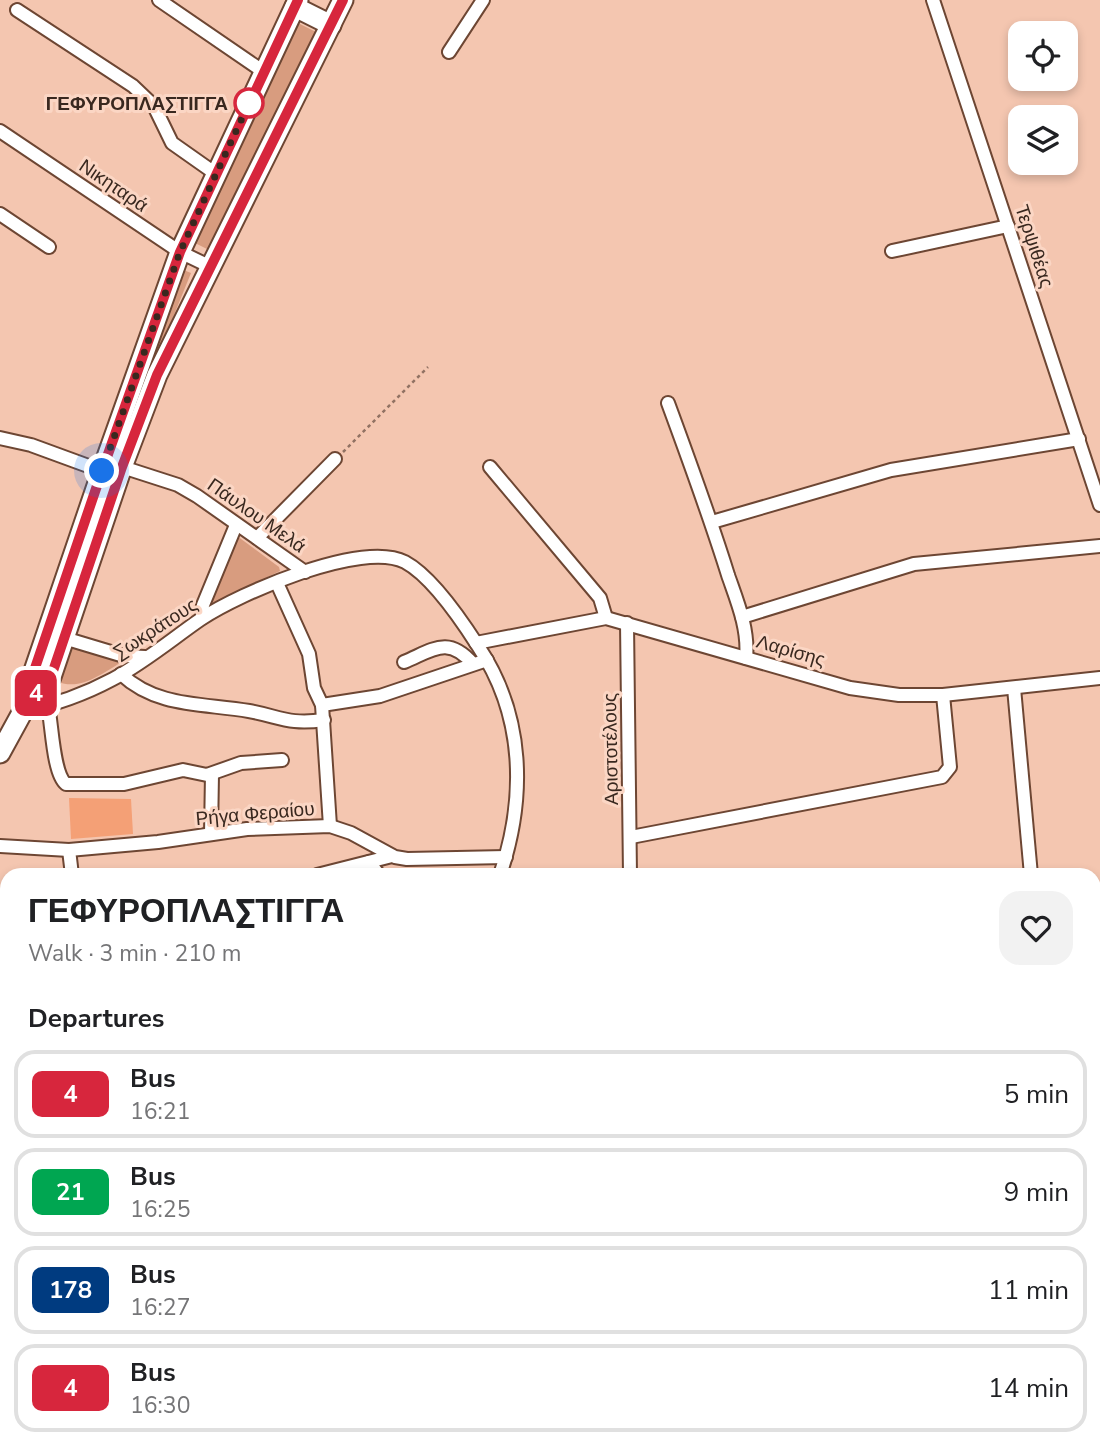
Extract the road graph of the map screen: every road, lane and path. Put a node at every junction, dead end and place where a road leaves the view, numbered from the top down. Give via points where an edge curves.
1 (159, 0) edge
2 (343, 0) edge
3 (483, 0) edge
4 (933, 0) edge
5 (297, 4) edge
6 (17, 10) dead end
7 (331, 25) junction
8 (449, 52) dead end
9 (264, 72) junction
10 (0, 131) edge
11 (216, 174) junction
12 (0, 214) edge
13 (1008, 226) junction
14 (49, 247) dead end
15 (892, 251) dead end
16 (180, 252) junction
17 (209, 266) junction
18 (428, 367) dead end
19 (668, 403) dead end
20 (0, 438) edge
21 (1079, 439) junction
22 (335, 459) joint
23 (109, 466) junction
24 (490, 467) dead end
25 (1100, 505) edge
26 (712, 522) junction
27 (236, 525) junction
28 (257, 538) junction
29 (1100, 546) edge
30 (305, 572) junction
31 (277, 583) junction
32 (742, 617) junction
33 (202, 618) junction
34 (606, 618) junction
35 (627, 623) junction
36 (64, 638) junction
37 (476, 643) junction
38 (148, 657) junction
39 (746, 658) junction
40 (487, 660) junction
41 (404, 662) dead end
42 (473, 664) junction
43 (121, 674) junction
44 (1100, 678) edge
45 (1014, 688) junction
46 (943, 695) junction
47 (322, 705) junction
48 (34, 706) junction
49 (324, 720) junction
50 (0, 753) edge
51 (282, 760) dead end
52 (212, 774) junction
53 (330, 826) junction
54 (211, 834) junction
55 (631, 837) junction
56 (0, 846) edge
57 (69, 850) junction
58 (392, 856) junction
59 (506, 857) junction
60 (369, 862) junction
61 (71, 868) edge
62 (345, 868) edge
63 (374, 868) edge
64 (502, 868) edge
65 (630, 868) edge
66 (1030, 868) edge

1 - 9 street
2 - 7 street
3 - 8 street
4 - 13 street, Τερψιθέας
5 - 7 street
5 - 9 street
6 - 11 street via 133,86 154,106 172,143
7 - 17 street
9 - 11 street
10 - 16 street, Νικηταρά
11 - 16 street
12 - 14 street
13 - 15 street
13 - 21 street, Τερψιθέας
16 - 17 street, Νικηταρά
16 - 23 street
17 - 23 street
18 - 22 path
19 - 26 street
20 - 23 street, Πάυλου Μελά
21 - 25 street, Τερψιθέας
21 - 26 street via 891,470
22 - 28 street
23 - 27 street, Πάυλου Μελά via 178,485
23 - 36 street
23 - 48 street via 33,674
24 - 34 street via 600,598
26 - 32 street
27 - 28 street, Πάυλου Μελά
27 - 33 street via 203,605
28 - 30 street, Πάυλου Μελά
29 - 32 street via 914,564
30 - 31 street, Σωκράτους
30 - 37 street, Πάυλου Μελά via 374,555 405,562 442,597
31 - 33 street, Σωκράτους
31 - 47 street via 309,654 314,688
32 - 39 street
33 - 38 street, Σωκράτους
34 - 35 street, Λαρίσης
34 - 37 street, Λαρίσης
35 - 39 street, Λαρίσης
35 - 55 street, Αριστοτέλους
36 - 38 street via 124,656
36 - 48 street via 51,677
37 - 40 street, Πάυλου Μελά
38 - 43 street, Σωκράτους
39 - 46 street, Λαρίσης via 850,688
40 - 42 street
40 - 59 street, Πάυλου Μελά via 503,696 517,753 519,783
41 - 42 street via 446,646 457,649
42 - 47 street via 380,696
43 - 48 street, Σωκράτους
43 - 49 street via 147,693 170,701 250,711 285,722
44 - 45 street, Λαρίσης
45 - 46 street, Λαρίσης
45 - 66 street
46 - 55 street via 950,767 942,776
47 - 49 street
48 - 50 street
48 - 52 street via 66,784 124,784 183,770
49 - 53 street
51 - 52 street via 252,761
52 - 54 street
53 - 54 street, Ρήγα Φεραίου
53 - 58 street, Ρήγα Φεραίου
54 - 57 street, Ρήγα Φεραίου
55 - 65 street, Αριστοτέλους
56 - 57 street, Ρήγα Φεραίου
57 - 61 street
58 - 59 street, Ρήγα Φεραίου via 435,860
58 - 60 street
59 - 64 street, Πάυλου Μελά
60 - 62 street
60 - 63 street

